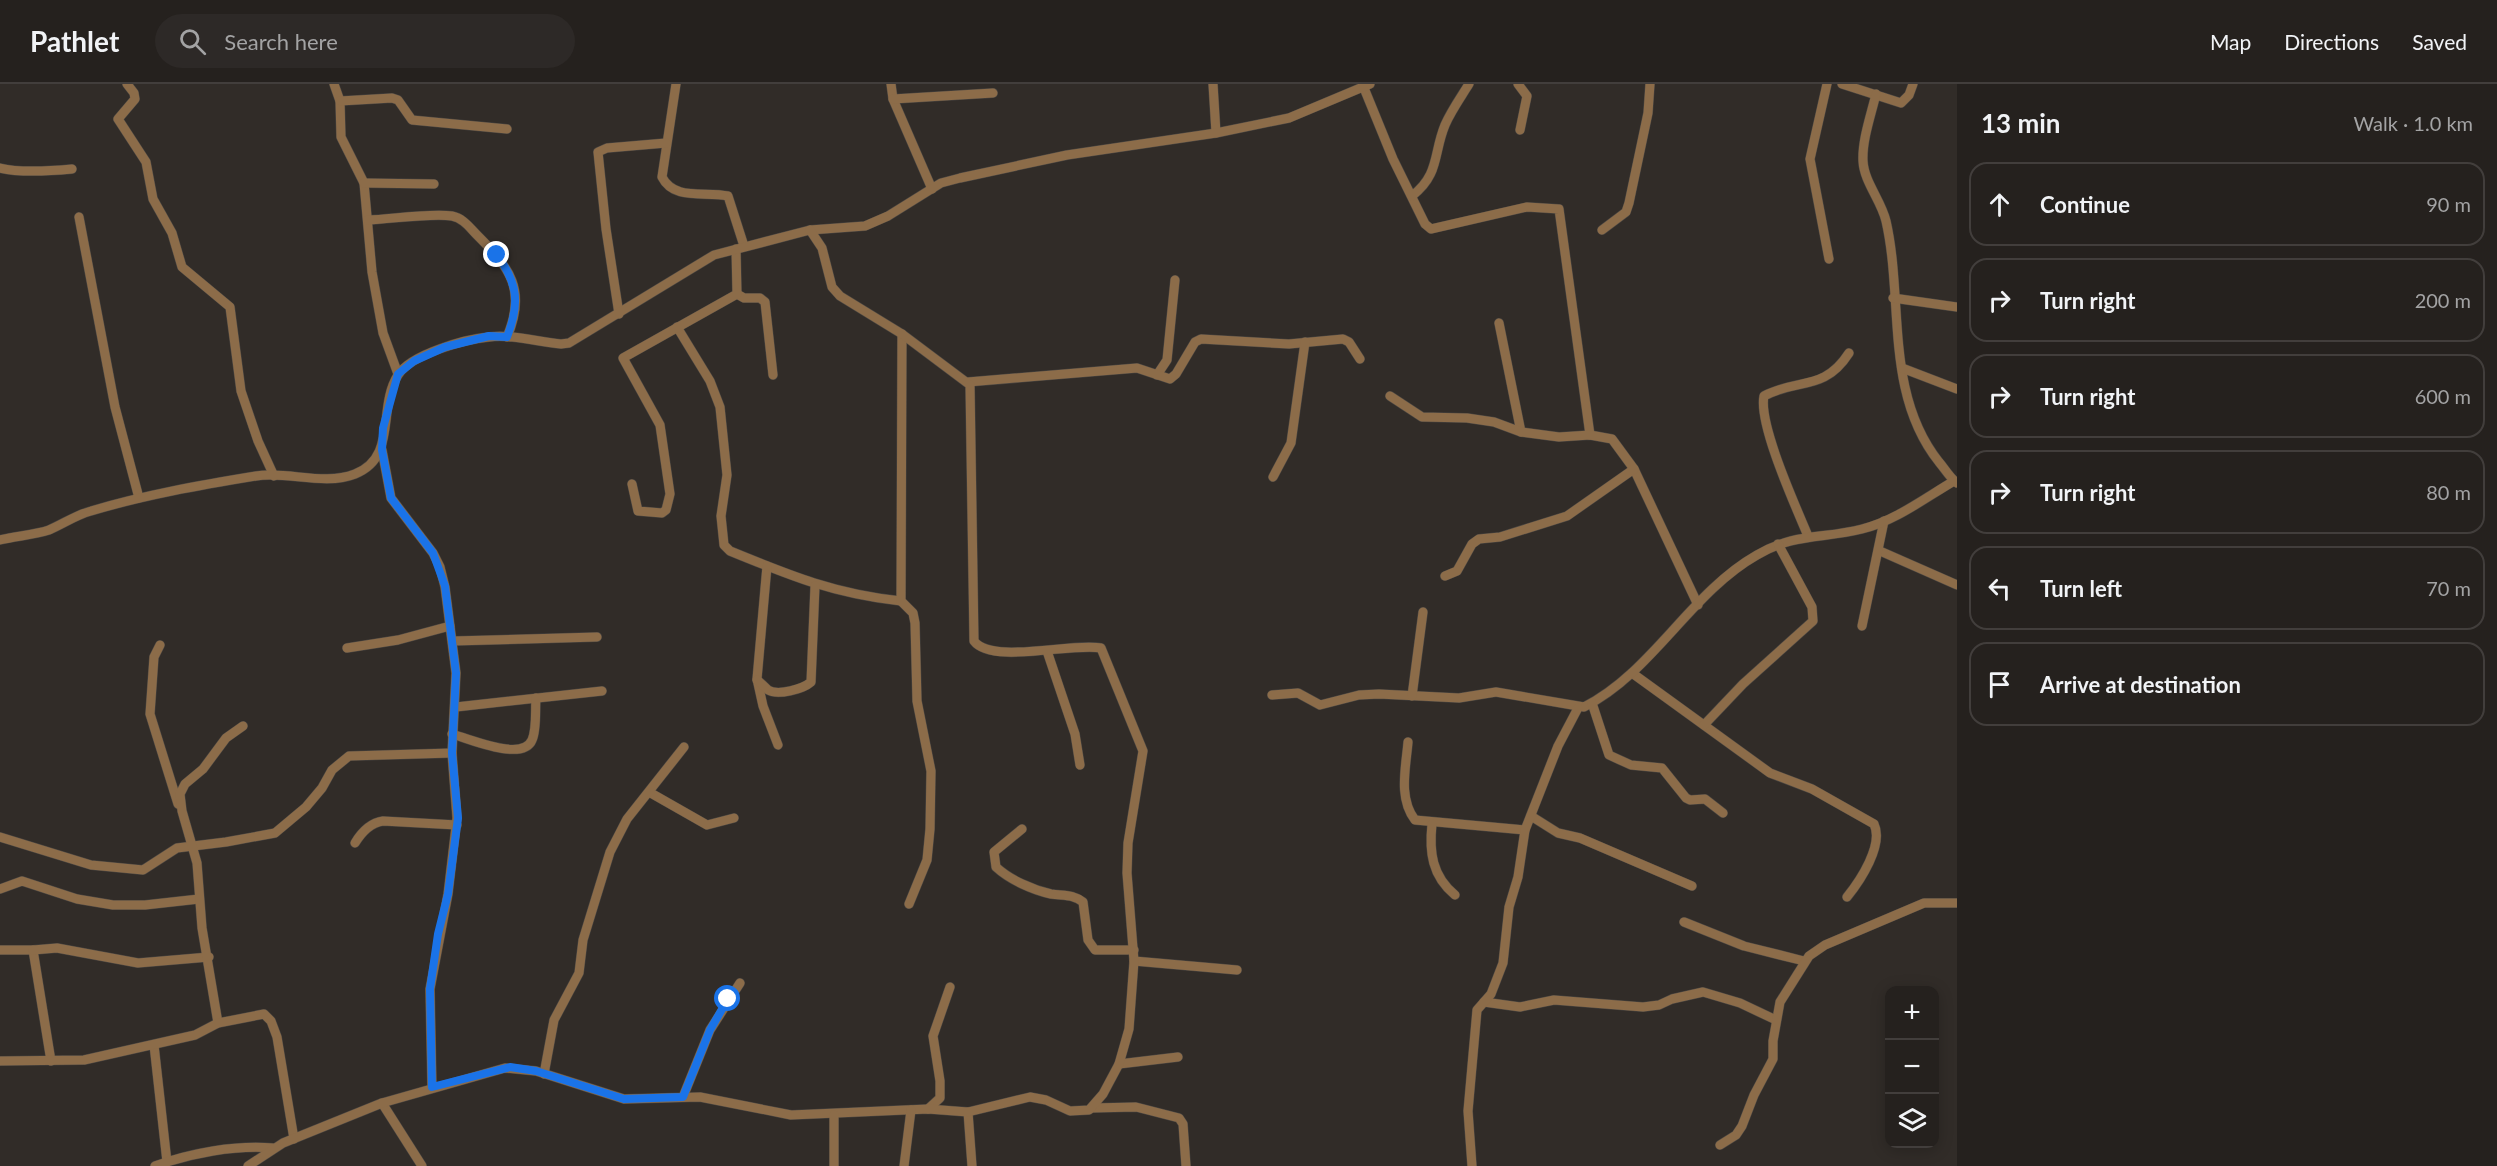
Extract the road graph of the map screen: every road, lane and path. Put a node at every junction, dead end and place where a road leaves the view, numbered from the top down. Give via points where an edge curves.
1 (126, 84) edge
2 (334, 84) edge
3 (676, 84) edge
4 (891, 84) edge
5 (1213, 84) edge
6 (1469, 84) edge
7 (1518, 84) edge
8 (1650, 84) edge
9 (1827, 84) edge
10 (1842, 84) edge
11 (1913, 84) edge
12 (1367, 86) edge
13 (993, 93) dead end
14 (1876, 94) junction
15 (893, 99) junction
16 (340, 101) junction
17 (507, 129) dead end
18 (1520, 130) dead end
19 (1215, 133) junction
20 (666, 143) junction
21 (0, 168) edge
22 (72, 169) dead end
23 (364, 183) junction
24 (434, 184) dead end
25 (932, 189) junction
26 (1412, 196) junction
27 (79, 217) dead end
28 (368, 220) junction
29 (810, 230) junction
30 (1602, 230) dead end
31 (740, 248) junction
32 (1829, 260) dead end
33 (1175, 280) dead end
34 (737, 294) junction
35 (1893, 298) junction
36 (1957, 307) edge
37 (620, 314) junction
38 (1499, 323) dead end
39 (677, 327) junction
40 (902, 334) junction
41 (507, 337) junction
42 (1305, 342) junction
43 (1849, 353) dead end
44 (1360, 359) dead end
45 (1902, 368) junction
46 (398, 374) junction
47 (773, 375) dead end
48 (1157, 375) junction
49 (968, 382) junction
50 (1957, 389) edge
51 (1390, 396) dead end
52 (1521, 432) junction
53 (1590, 435) junction
54 (382, 450) junction
55 (1634, 470) junction
56 (274, 477) junction
57 (1273, 477) dead end
58 (1956, 482) edge
59 (632, 484) dead end
60 (139, 498) junction
61 (1884, 521) junction
62 (1808, 536) junction
63 (0, 540) edge
64 (1778, 544) junction
65 (1880, 551) junction
66 (767, 566) junction
67 (1445, 576) dead end
68 (1957, 585) edge
69 (815, 586) junction
70 (901, 601) junction
71 (1698, 605) junction
72 (1423, 612) dead end
73 (450, 626) junction
74 (1862, 626) dead end
75 (597, 637) dead end
76 (453, 641) junction
77 (160, 645) dead end
78 (347, 648) dead end
79 (1047, 651) junction
80 (1632, 674) junction
81 (757, 679) junction
82 (602, 691) dead end
83 (1272, 695) dead end
84 (1412, 696) junction
85 (536, 698) junction
86 (1592, 703) junction
87 (456, 707) junction
88 (1578, 708) junction
89 (1704, 725) junction
90 (243, 726) dead end
91 (452, 734) junction
92 (1408, 742) dead end
93 (778, 745) dead end
94 (684, 747) dead end
95 (452, 753) junction
96 (1080, 765) dead end
97 (649, 792) junction
98 (182, 811) junction
99 (1723, 813) dead end
100 (1531, 816) junction
101 (734, 818) dead end
102 (1432, 824) junction
103 (457, 825) junction
104 (1022, 829) dead end
105 (1525, 830) junction
106 (0, 837) edge
107 (355, 843) dead end
108 (192, 844) junction
109 (1692, 886) dead end
110 (0, 889) edge
111 (1455, 895) dead end
112 (1847, 897) dead end
113 (199, 899) junction
114 (1957, 903) edge
115 (909, 904) dead end
116 (1684, 922) dead end
117 (0, 950) edge
118 (33, 950) junction
119 (1134, 950) junction
120 (209, 957) junction
121 (1804, 961) junction
122 (1134, 962) junction
123 (1237, 970) dead end
124 (740, 983) dead end
125 (950, 987) dead end
126 (1484, 1002) junction
127 (1776, 1020) junction
128 (218, 1023) junction
129 (154, 1045) junction
130 (1178, 1057) dead end
131 (0, 1060) edge
132 (51, 1061) junction
133 (1119, 1064) junction
134 (544, 1074) junction
135 (432, 1087) junction
136 (683, 1097) junction
137 (382, 1103) junction
138 (1092, 1108) junction
139 (928, 1109) junction
140 (911, 1110) junction
141 (968, 1112) junction
142 (834, 1115) junction
143 (294, 1138) junction
144 (1720, 1145) dead end
145 (273, 1148) junction
146 (167, 1162) junction
147 (155, 1166) edge
148 (248, 1166) edge
149 (422, 1166) edge
150 (834, 1166) edge
151 (904, 1166) edge
152 (972, 1166) edge
153 (1186, 1166) edge
154 (1472, 1166) edge

1 - 56 street via 135,99 118,118 146,162 153,199 172,233 182,267 230,307 241,390
2 - 16 street
3 - 20 street
4 - 15 street
5 - 19 street
6 - 26 street via 1445,125 1434,170
7 - 18 street via 1527,96
8 - 30 street via 1648,113 1629,203 1626,212
9 - 32 street via 1810,159
10 - 14 street
11 - 14 street via 1901,103
12 - 19 street via 1289,118
12 - 26 street
13 - 15 street
14 - 35 street via 1863,161 1865,175 1886,219
15 - 25 street
16 - 17 street via 392,98 398,100 412,120
16 - 23 street via 341,137
19 - 25 street via 1030,162 960,178
20 - 31 street via 662,177 666,186 684,194 728,196
20 - 37 street via 607,147 598,152
21 - 22 street via 17,173
23 - 24 street
23 - 28 street
25 - 29 street via 865,226
26 - 53 street via 1431,229 1527,207 1559,209
27 - 60 street via 115,407
28 - 41 street via 444,216 463,221 497,255 512,280 516,316
28 - 46 street via 383,333
29 - 31 street
29 - 40 street via 822,248 832,287 840,296
31 - 34 street
31 - 37 street via 714,255
33 - 48 street via 1167,360
34 - 39 street
34 - 47 street via 765,302
35 - 36 street
35 - 45 street
37 - 41 street via 569,343
38 - 52 street
39 - 59 street via 623,358 660,425 670,494 666,510 638,511
39 - 66 street via 710,381 720,407 727,475 722,539 730,551
40 - 49 street
40 - 70 street
41 - 46 street via 489,336 445,347 414,361
42 - 44 street via 1343,339
42 - 48 street via 1198,340 1173,377
42 - 57 street via 1291,442
43 - 62 street via 1830,375 1812,384 1767,394 1762,402 1779,468
45 - 50 street
45 - 58 street via 1913,417 1926,446
46 - 54 street via 383,428
48 - 49 street via 1125,368
49 - 79 street via 972,392 974,640 982,648
51 - 52 street via 1422,417 1494,422
52 - 53 street via 1559,437
53 - 55 street via 1612,439
54 - 56 street via 370,466 354,474 318,479
54 - 73 street via 391,498 440,567
55 - 67 street via 1567,516 1500,537 1479,539 1457,571
55 - 71 street
56 - 60 street via 259,476
58 - 61 street
60 - 63 street via 88,511 50,529
61 - 62 street via 1863,529
61 - 65 street
62 - 64 street
64 - 71 street via 1739,567
64 - 89 street via 1812,607 1813,621
65 - 68 street
65 - 74 street
66 - 69 street
66 - 81 street
69 - 70 street
69 - 81 street via 811,682 777,693
70 - 115 street via 913,613 915,623 917,702 931,771 927,860
71 - 80 street
72 - 84 street
73 - 76 street
73 - 78 street
75 - 76 street
76 - 87 street
77 - 98 street via 154,657 150,714
79 - 96 street via 1075,734
79 - 119 street via 1101,648 1143,751 1128,843
80 - 86 street
80 - 89 street
81 - 93 street
82 - 85 street
83 - 84 street via 1298,693 1320,705 1359,695
84 - 88 street via 1459,698 1496,692
85 - 87 street
85 - 91 street via 534,738 521,750 510,751
86 - 88 street
86 - 99 street via 1609,755 1631,765 1662,768 1686,798 1706,800
87 - 91 street
88 - 100 street via 1558,746
89 - 112 street via 1770,773 1812,789 1874,824 1876,839 1865,873
90 - 98 street via 226,738 203,769 185,784 180,794
91 - 95 street
92 - 102 street via 1406,803 1414,820
94 - 97 street
95 - 103 street
95 - 108 street via 349,756 332,770 306,807 275,833
97 - 101 street via 708,825
97 - 134 street via 627,819 610,852 582,946 579,973 554,1020
98 - 108 street
100 - 105 street
100 - 109 street via 1558,833 1580,838
102 - 105 street
102 - 111 street via 1431,846 1438,876
103 - 107 street via 383,820 360,834
103 - 135 street via 430,989
104 - 119 street via 994,852 996,867 1031,887 1083,902 1088,940 1095,950
105 - 126 street via 1509,907 1503,963 1497,983
106 - 108 street via 91,865 129,871 146,869 172,850
108 - 113 street
110 - 113 street via 22,881 77,899 113,905
113 - 120 street
114 - 121 street via 1927,902 1825,945
116 - 121 street via 1744,946
117 - 118 street
118 - 120 street via 57,948 138,963
118 - 132 street
119 - 122 street
120 - 128 street
121 - 127 street via 1785,991
122 - 123 street
122 - 133 street via 1129,1029
124 - 136 street via 710,1030
125 - 139 street via 933,1036 940,1098
126 - 127 street via 1520,1008 1554,1000 1643,1007 1703,992
126 - 154 street via 1474,1024 1468,1096
127 - 144 street via 1772,1062 1739,1132
128 - 129 street via 195,1035
128 - 143 street via 260,1013 271,1022 278,1037
129 - 132 street via 84,1060
129 - 146 street
130 - 133 street
131 - 132 street
133 - 138 street
134 - 135 street via 505,1068
134 - 136 street via 624,1099
135 - 137 street
136 - 142 street via 700,1097 775,1114
137 - 143 street
137 - 149 street
138 - 141 street via 1070,1111 1030,1096
138 - 153 street via 1136,1107 1179,1118 1184,1124
139 - 140 street
139 - 141 street
140 - 142 street
140 - 151 street
141 - 152 street
142 - 150 street
143 - 145 street
145 - 146 street via 225,1149
145 - 148 street
146 - 147 street

